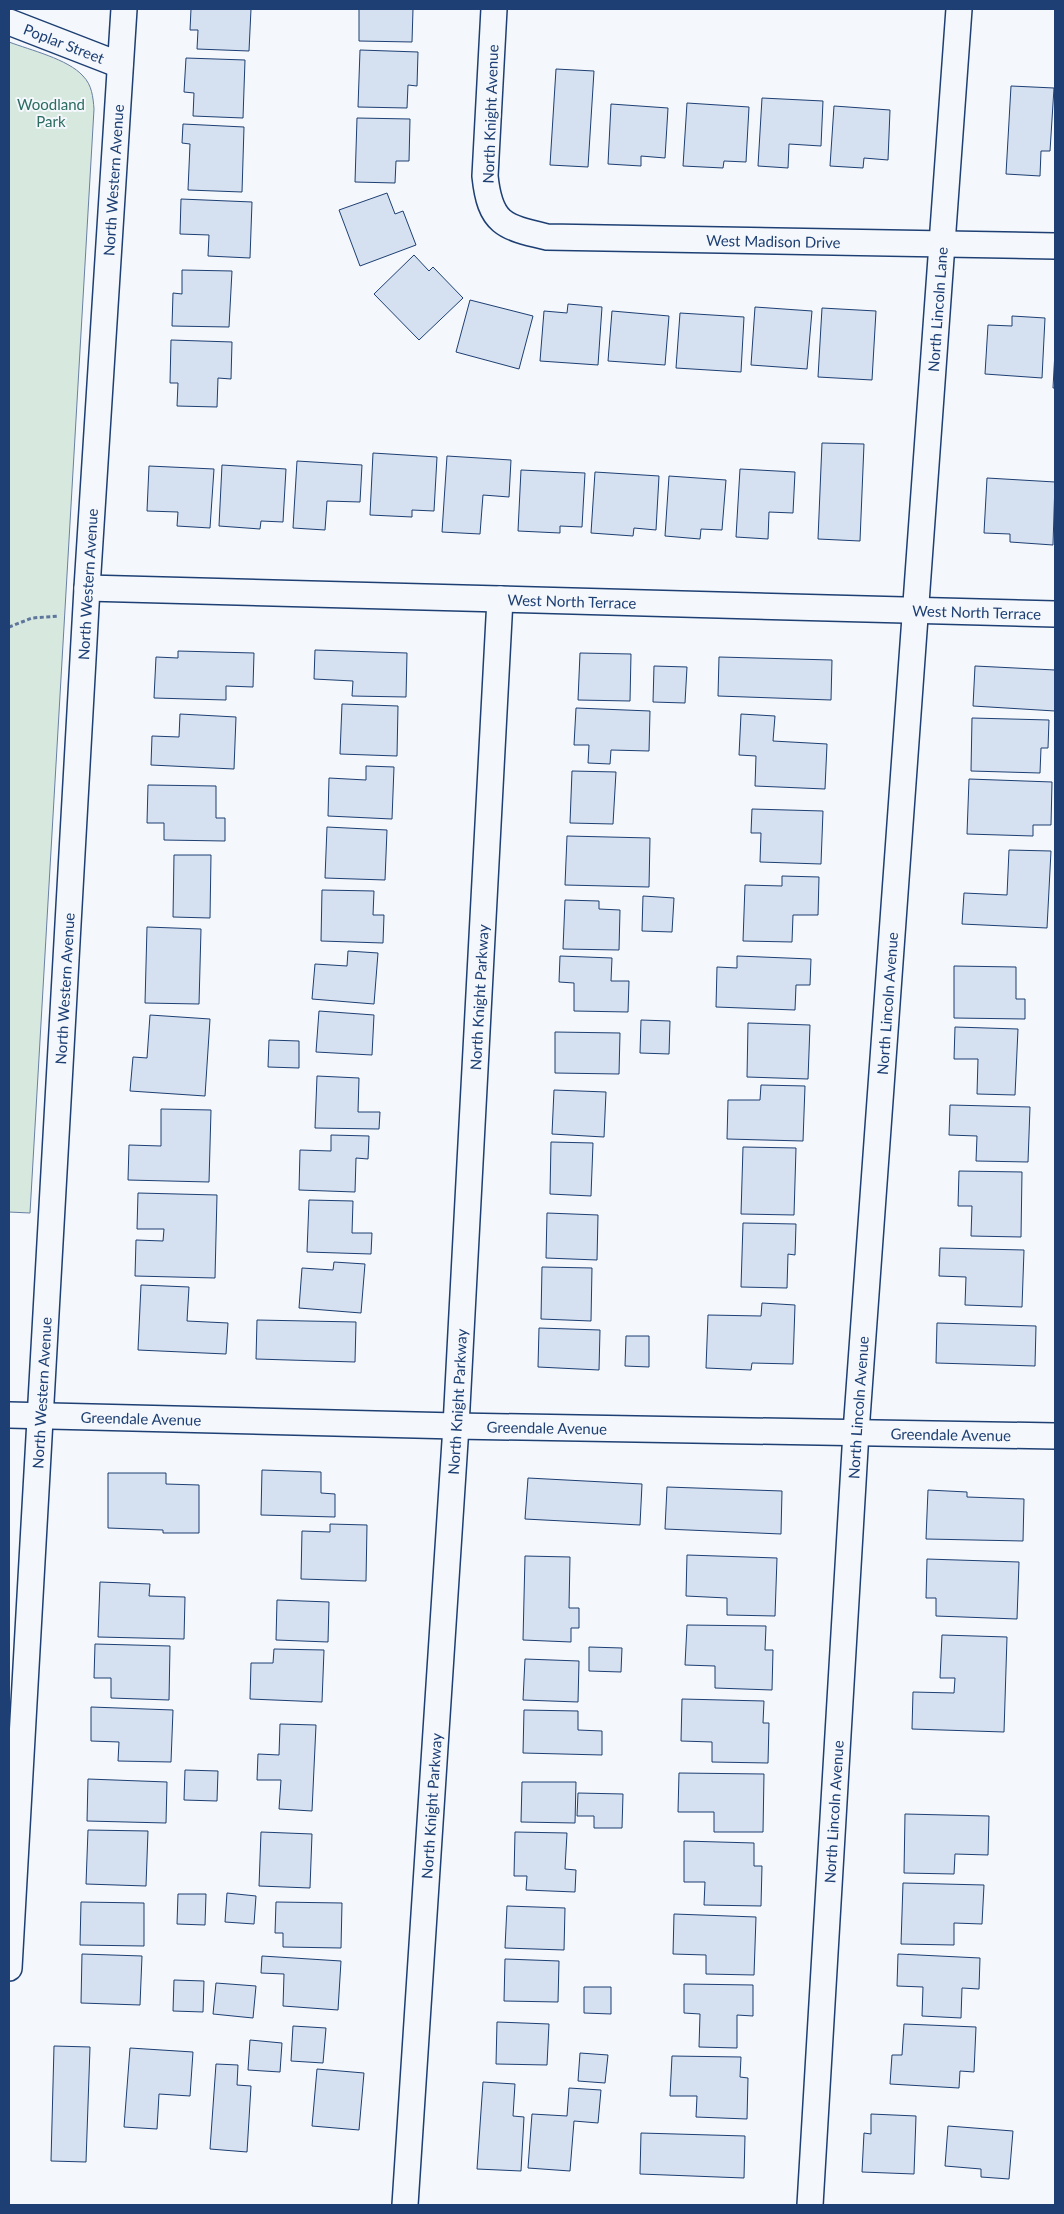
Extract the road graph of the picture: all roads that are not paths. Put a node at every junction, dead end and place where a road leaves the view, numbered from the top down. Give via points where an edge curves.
1 (124, 9) edge
2 (494, 9) edge
3 (959, 9) edge
4 (9, 22) edge
5 (120, 64) junction
6 (496, 216) joint
7 (942, 244) junction
8 (1055, 246) edge
9 (87, 588) junction
10 (500, 599) junction
11 (916, 611) junction
12 (1055, 614) edge
13 (9, 1415) edge
14 (41, 1415) junction
15 (456, 1426) junction
16 (856, 1432) junction
17 (1055, 1436) edge
18 (13, 1824) edge
19 (9, 1968) edge
20 (405, 2205) edge
21 (810, 2205) edge

1 - 5 street, North Western Avenue
2 - 6 street, North Knight Avenue via 485,176 487,199
3 - 7 street, North Lincoln Lane
4 - 5 street, Poplar Street
5 - 9 street, North Western Avenue
6 - 7 street, West Madison Drive via 516,230 547,237
7 - 8 street, West Madison Drive
7 - 11 street, North Lincoln Lane
9 - 10 street, West North Terrace
9 - 14 street, North Western Avenue
10 - 11 street, West North Terrace
10 - 15 street, North Knight Parkway
11 - 12 street, West North Terrace
11 - 16 street, North Lincoln Avenue
13 - 14 street, Greendale Avenue
14 - 15 street, Greendale Avenue
14 - 18 street, North Western Avenue
15 - 16 street, Greendale Avenue
15 - 20 street, North Knight Parkway
16 - 17 street, Greendale Avenue
16 - 21 street, North Lincoln Avenue
18 - 19 street, North Western Avenue

